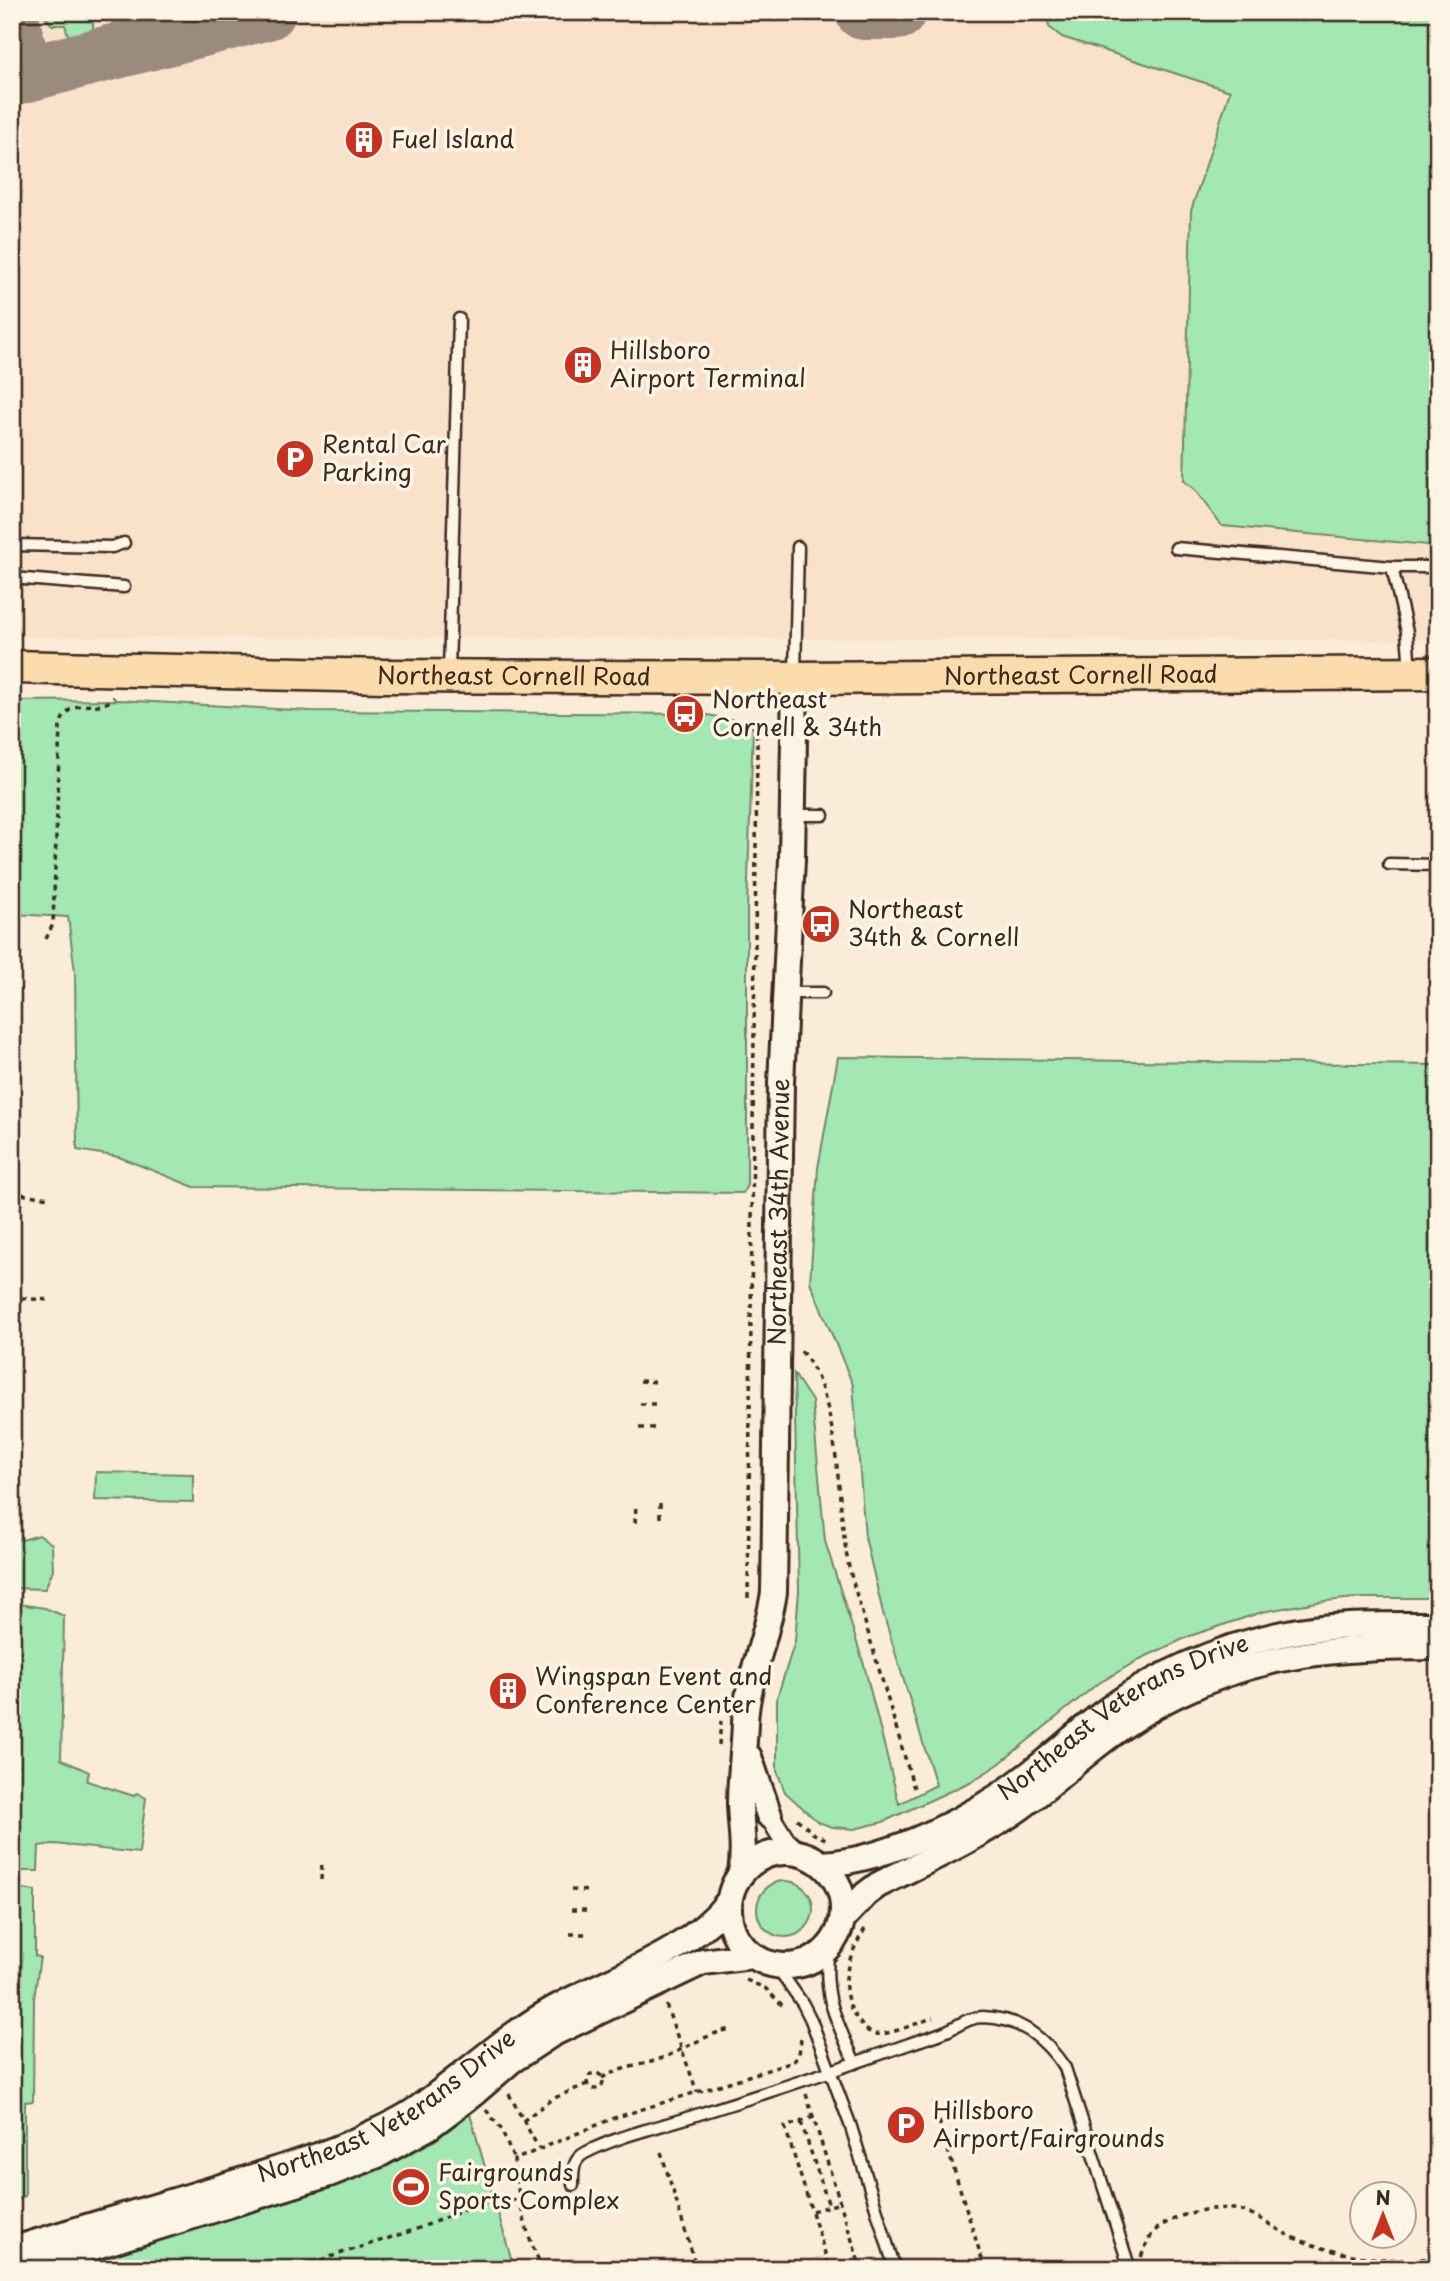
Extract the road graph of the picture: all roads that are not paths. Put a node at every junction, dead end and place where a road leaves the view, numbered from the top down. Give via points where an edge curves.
1 (459, 318) dead end
2 (124, 543) dead end
3 (12, 545) edge
4 (798, 547) dead end
5 (1176, 548) dead end
6 (1392, 567) junction
7 (1438, 567) edge
8 (12, 578) edge
9 (124, 587) dead end
10 (12, 667) edge
11 (1424, 673) edge
12 (449, 676) junction
13 (795, 678) junction
14 (793, 815) junction
15 (823, 815) dead end
16 (1389, 864) dead end
17 (1438, 865) edge
18 (785, 993) junction
19 (823, 993) dead end
20 (1438, 1625) edge
21 (1438, 1647) edge
22 (745, 1743) junction
23 (769, 1815) joint
24 (797, 1852) junction
25 (822, 1864) junction
26 (741, 1873) junction
27 (729, 1902) junction
28 (843, 1918) junction
29 (828, 1948) junction
30 (751, 1956) junction
31 (777, 1966) junction
32 (855, 2063) junction
33 (830, 2072) junction
34 (573, 2185) dead end
35 (12, 2250) edge
36 (22, 2269) edge
37 (895, 2269) edge
38 (1130, 2269) edge

1 - 12 lane
2 - 3 lane via 112,547
4 - 13 lane
5 - 6 lane
6 - 7 lane
6 - 11 lane via 1407,632
8 - 9 lane
10 - 12 highway, Northeast Cornell Road
11 - 13 highway, Northeast Cornell Road
12 - 13 highway, Northeast Cornell Road
13 - 14 street, Northeast 34th Avenue
14 - 15 lane
14 - 18 street, Northeast 34th Avenue
16 - 17 lane
18 - 19 lane
18 - 22 street, Northeast 34th Avenue via 774,1592 748,1698
20 - 25 street, Northeast Veterans Drive via 1361,1625 1297,1632 1196,1661 1118,1702 973,1813 866,1858
21 - 28 street, Northeast Veterans Drive via 1360,1647 1298,1654 1232,1671 1178,1694 1106,1739 1014,1812 878,1885
22 - 23 street, Northeast 34th Avenue
22 - 26 street, Northeast 34th Avenue
23 - 24 street, Northeast 34th Avenue
24 - 25 street
24 - 26 street via 767,1855
25 - 28 street via 838,1886
26 - 27 street
27 - 30 street via 734,1933
27 - 35 street, Northeast Veterans Drive via 691,1939 548,2012 414,2111 364,2137 191,2197
28 - 29 street
29 - 31 street via 806,1963
29 - 32 lane via 828,1995
30 - 31 street
30 - 36 street, Northeast Veterans Drive via 703,1962 562,2028 429,2127 380,2154 289,2187
31 - 33 lane via 807,2012
32 - 33 lane
32 - 38 lane via 946,2032 968,2019 1004,2020 1026,2027 1065,2068
33 - 34 lane via 584,2153 574,2163
33 - 37 lane

